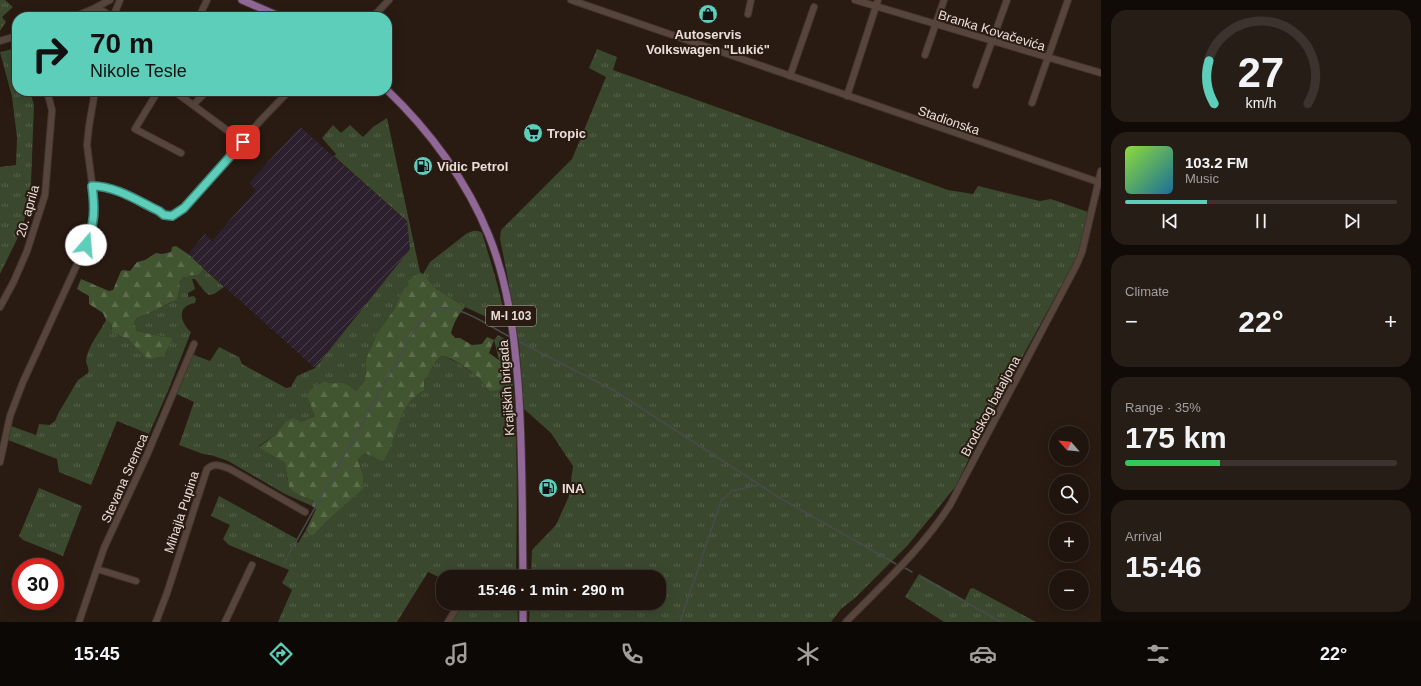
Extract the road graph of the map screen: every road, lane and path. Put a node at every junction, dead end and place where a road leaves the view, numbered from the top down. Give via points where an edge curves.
1 (120, 0) edge
2 (207, 0) edge
3 (242, 0) edge
4 (389, 0) edge
5 (571, 0) edge
6 (751, 0) edge
7 (855, 0) edge
8 (944, 0) edge
9 (1006, 0) edge
10 (1068, 0) edge
11 (108, 1) edge
12 (581, 2) edge
13 (877, 3) edge
14 (814, 7) dead end
15 (93, 9) junction
16 (86, 12) edge
17 (105, 12) edge
18 (110, 12) edge
19 (113, 12) edge
20 (201, 12) edge
21 (268, 12) edge
22 (378, 12) edge
23 (748, 14) dead end
24 (936, 25) junction
25 (12, 37) edge
26 (0, 41) edge
27 (992, 42) junction
28 (925, 55) dead end
29 (1048, 58) junction
30 (1101, 74) edge
31 (790, 76) junction
32 (976, 85) dead end
33 (392, 95) edge
34 (48, 96) edge
35 (94, 96) edge
36 (155, 96) edge
37 (182, 96) edge
38 (202, 96) edge
39 (284, 96) edge
40 (847, 96) junction
41 (1032, 103) dead end
42 (194, 104) junction
43 (243, 142) junction
44 (181, 153) dead end
45 (1101, 171) edge
46 (1100, 183) edge
47 (92, 186) junction
48 (0, 307) edge
49 (194, 344) dead end
50 (0, 462) edge
51 (305, 512) dead end
52 (252, 565) dead end
53 (97, 569) junction
54 (523, 570) edge
55 (136, 582) dead end
56 (456, 610) edge
57 (523, 610) edge
58 (159, 621) edge
59 (79, 622) edge
60 (226, 622) edge
61 (448, 622) edge
62 (523, 622) edge
63 (846, 622) edge

1 - 19 street
2 - 20 street
3 - 21 main road
4 - 22 street
5 - 12 street, Stadionska
6 - 23 street
7 - 13 street, Branka Kovačevića
8 - 24 street
9 - 27 street
10 - 29 street
11 - 15 street
11 - 18 street
12 - 31 street, Stadionska
13 - 24 street, Branka Kovačevića
13 - 40 street
14 - 31 street
15 - 16 street
15 - 17 street
24 - 27 street, Branka Kovačevića
24 - 28 street
25 - 26 street
27 - 29 street, Branka Kovačevića
27 - 32 street
29 - 30 street, Branka Kovačevića
29 - 41 street
31 - 40 street, Stadionska
33 - 54 main road, Krajiških brigada / M-I 103 via 430,137 460,181 486,230 502,276 513,328 519,400
34 - 48 street, 20. aprila via 52,110 45,195 27,251
35 - 47 street via 87,145
36 - 44 street via 135,129
37 - 42 street
38 - 42 street
39 - 43 street
40 - 46 street, Stadionska
42 - 43 street
43 - 47 street via 184,208 172,216 164,215 118,191
45 - 46 street, Brodskog bataljona
46 - 63 street, Brodskog bataljona via 1076,266 950,505 921,545
47 - 50 street via 95,215 91,234 10,416
49 - 53 street, Stevana Sremca
51 - 58 street, Mihajla Pupina via 230,469 220,465 211,466 207,469
52 - 60 street
53 - 55 street
53 - 59 street, Stevana Sremca
56 - 61 street
57 - 62 main road

